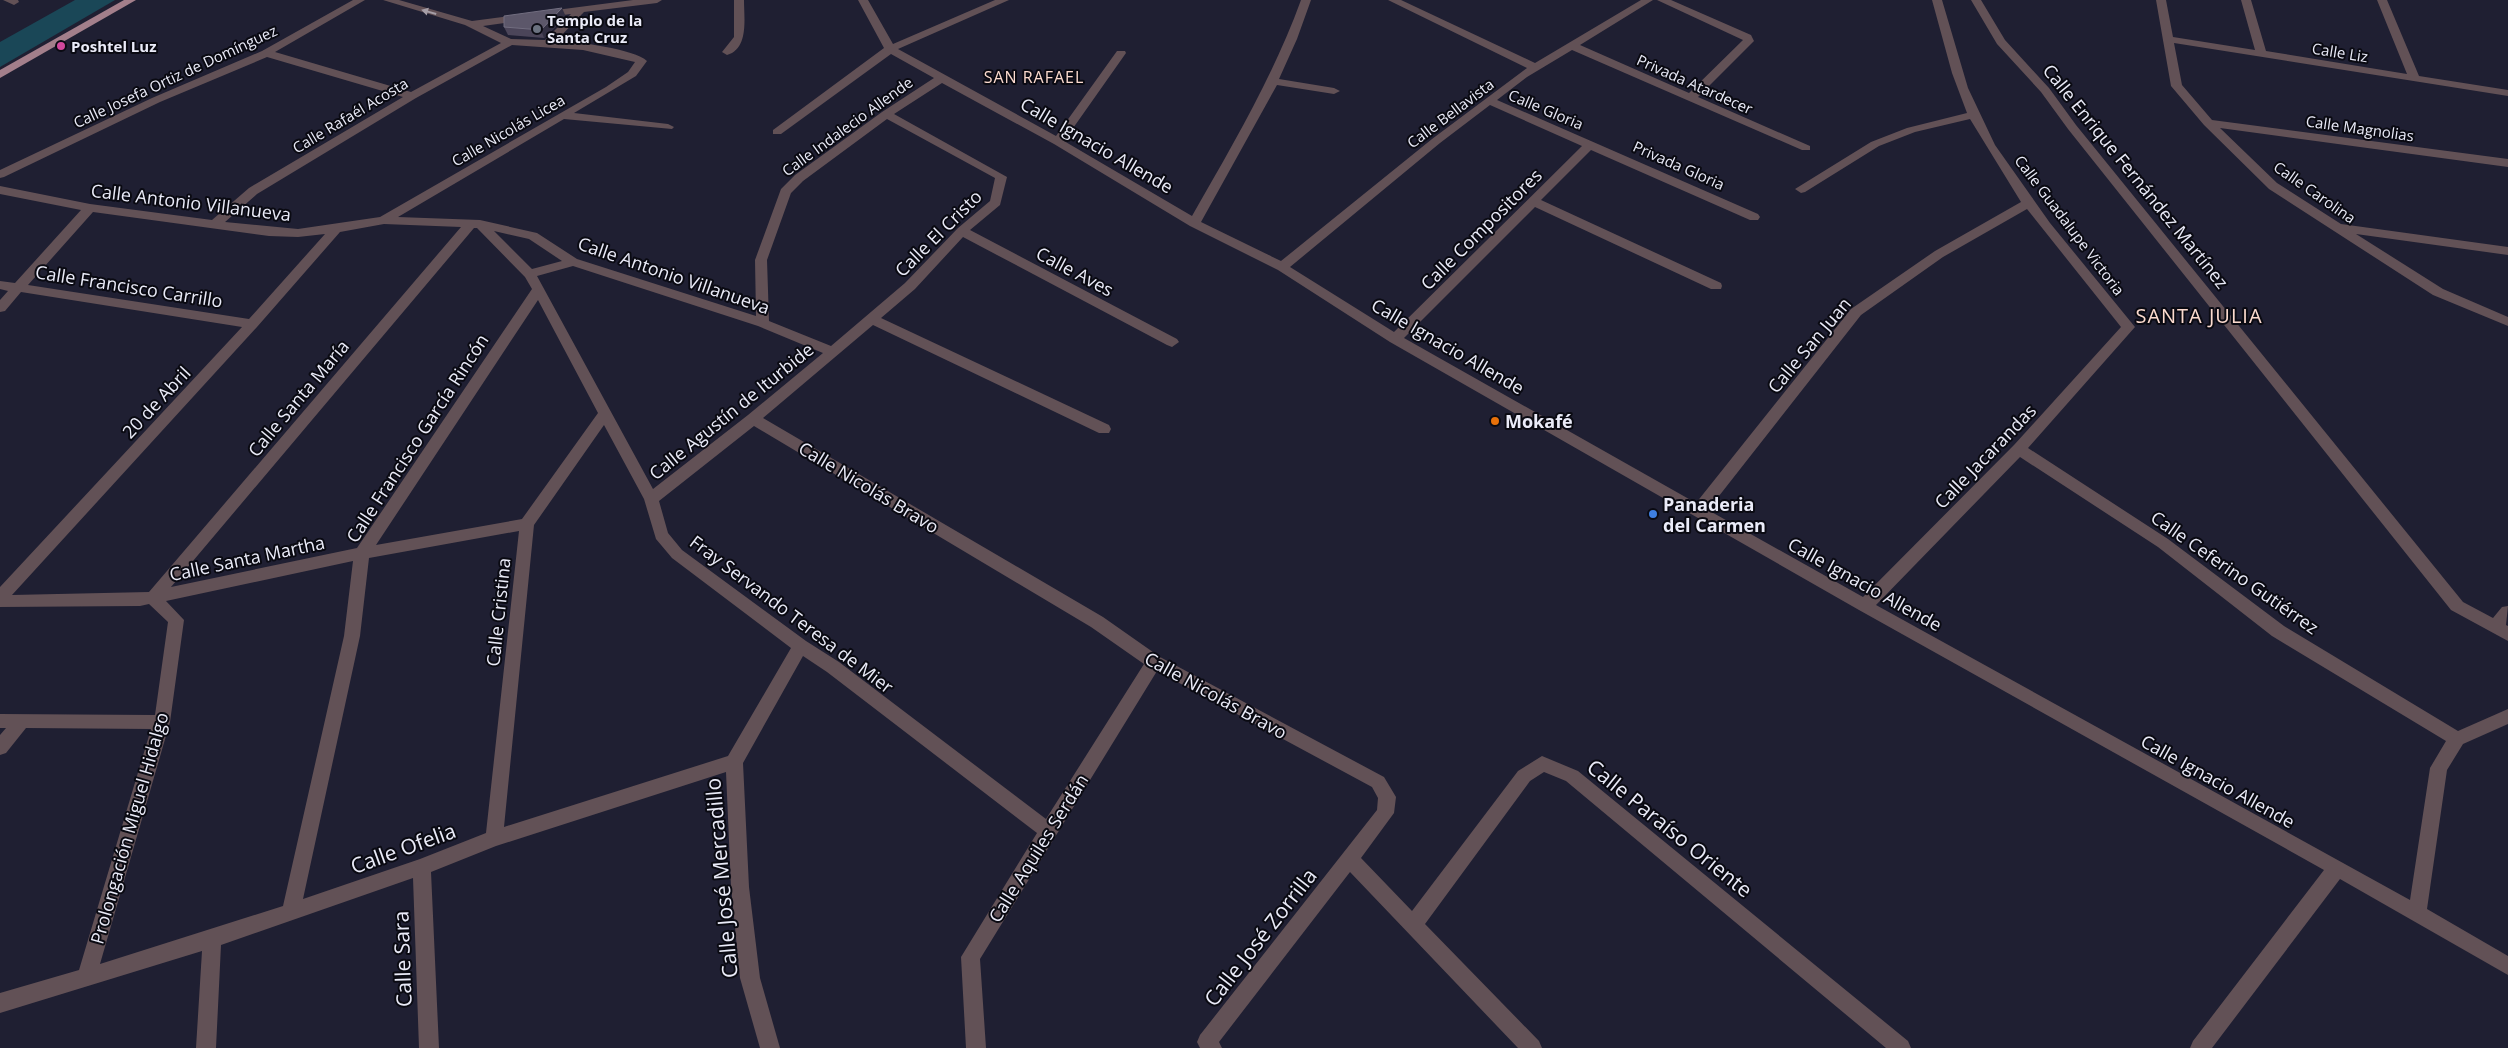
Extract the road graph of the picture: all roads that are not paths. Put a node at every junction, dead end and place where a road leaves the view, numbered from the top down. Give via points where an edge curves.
1 (131, 0) edge
2 (360, 0) edge
3 (388, 0) edge
4 (657, 0) edge
5 (739, 0) edge
6 (863, 0) edge
7 (1004, 0) edge
8 (1306, 0) edge
9 (1393, 0) edge
10 (1648, 0) edge
11 (1662, 0) edge
12 (1937, 0) edge
13 (1976, 0) edge
14 (2162, 0) edge
15 (2246, 0) edge
16 (2382, 0) edge
17 (582, 9) junction
18 (470, 24) junction
19 (2168, 39) junction
20 (510, 42) junction
21 (548, 43) junction
22 (1572, 46) junction
23 (890, 50) junction
24 (726, 52) dead end
25 (266, 53) junction
26 (1121, 53) dead end
27 (2262, 54) junction
28 (1536, 68) junction
29 (0, 75) edge
30 (942, 78) junction
31 (2415, 79) junction
32 (1274, 81) junction
33 (1334, 92) dead end
34 (2508, 93) edge
35 (412, 96) junction
36 (1690, 98) junction
37 (1489, 101) junction
38 (562, 114) junction
39 (886, 114) junction
40 (1973, 115) junction
41 (2208, 123) junction
42 (668, 127) dead end
43 (777, 132) dead end
44 (1058, 142) junction
45 (1591, 144) junction
46 (1806, 148) dead end
47 (2508, 163) edge
48 (0, 174) edge
49 (1801, 189) dead end
50 (0, 190) edge
51 (1533, 201) junction
52 (2028, 203) junction
53 (90, 208) junction
54 (1754, 217) dead end
55 (384, 220) junction
56 (475, 223) junction
57 (1194, 223) junction
58 (214, 226) junction
59 (2335, 227) junction
60 (336, 229) junction
61 (962, 231) junction
62 (2508, 251) edge
63 (573, 262) junction
64 (1282, 267) junction
65 (529, 274) junction
66 (0, 285) edge
67 (1716, 286) dead end
68 (18, 288) junction
69 (539, 289) junction
70 (0, 308) edge
71 (872, 320) junction
72 (2508, 322) edge
73 (762, 323) junction
74 (252, 324) junction
75 (2128, 327) joint
76 (1395, 339) junction
77 (1172, 342) dead end
78 (834, 352) junction
79 (606, 414) junction
80 (753, 419) junction
81 (1104, 429) dead end
82 (2019, 449) junction
83 (651, 499) junction
84 (1698, 511) junction
85 (527, 524) junction
86 (362, 553) junction
87 (0, 597) edge
88 (153, 598) junction
89 (0, 602) edge
90 (1865, 606) junction
91 (2508, 612) edge
92 (2501, 630) edge
93 (800, 646) junction
94 (1154, 662) junction
95 (2508, 716) edge
96 (0, 721) edge
97 (22, 721) junction
98 (162, 722) junction
99 (2457, 739) junction
100 (0, 748) edge
101 (734, 762) junction
102 (1048, 831) junction
103 (494, 838) junction
104 (1349, 859) junction
105 (422, 867) junction
106 (2337, 868) junction
107 (290, 912) junction
108 (2417, 913) junction
109 (1413, 925) junction
110 (212, 939) junction
111 (2508, 966) edge
112 (87, 975) junction
113 (0, 1003) edge
114 (1210, 1045) edge
115 (206, 1048) edge
116 (429, 1048) edge
117 (770, 1048) edge
118 (976, 1048) edge
119 (1532, 1048) edge
120 (1901, 1048) edge
121 (2200, 1048) edge

1 - 29 main road
2 - 25 street, Calle Josefa Ortiz de Domínguez
18 -> 3 street
4 - 17 street
5 - 24 street via 739,37
6 - 23 street
7 - 23 street
8 - 32 street
9 - 28 street
10 - 22 street, Calle Bellavista
11 - 36 street via 1747,37 1749,41
12 - 40 street, Calle Guadalupe Victoria via 1953,60
13 - 92 street, Calle Enrique Fernández Martínez via 2001,42 2045,90 2458,606
14 - 19 street, Calle Carolina
15 - 27 street
16 - 31 street
17 - 18 street
17 - 21 street
18 - 20 street
19 - 27 street, Calle Liz
19 - 41 street, Calle Carolina via 2178,86
20 - 21 street
20 - 35 street, Calle Rafaél Acosta
21 - 38 street, Calle Nicolás Licea via 642,61 618,84
22 - 28 street, Calle Bellavista
22 - 36 street, Privada Atardecer
23 - 30 street, Calle Ignacio Allende
23 - 43 street
25 - 35 street
25 - 48 street, Calle Josefa Ortiz de Domínguez via 156,100
26 - 44 street
27 - 31 street, Calle Liz
28 - 37 street, Calle Bellavista
30 - 39 street, Calle Indalecio Allende
30 - 44 street, Calle Ignacio Allende
31 - 34 street, Calle Liz
32 - 33 street
32 - 57 street
35 - 58 street, Calle Rafaél Acosta via 253,191
36 - 46 street, Privada Atardecer
37 - 45 street, Calle Gloria
37 - 64 street, Calle Bellavista
38 - 42 street
38 - 55 street, Calle Nicolás Licea
39 - 61 street, Calle El Cristo via 1001,177 996,202
39 - 73 street, Calle Indalecio Allende via 799,178 785,192 760,260
40 - 49 street via 1911,130 1875,144
40 - 52 street, Calle Guadalupe Victoria
41 - 47 street, Calle Magnolias
41 - 59 street, Calle Carolina via 2274,186
44 - 57 street, Calle Ignacio Allende
45 - 51 street, Calle Compositores
45 - 54 street, Privada Gloria
50 - 53 street, Calle Antonio Villanueva
51 - 67 street
51 - 76 street, Calle Compositores
52 - 75 street, Calle Guadalupe Victoria
52 - 84 street, Calle San Juan via 1939,254 1856,312
53 - 58 street, Calle Antonio Villanueva
53 - 68 street
55 - 56 street, Calle Antonio Villanueva
55 - 60 street, Calle Antonio Villanueva
56 - 63 street, Calle Antonio Villanueva via 533,236
56 - 65 street, Fray Servando Teresa de Mier
56 - 88 street, Calle Santa María
57 - 64 street, Calle Ignacio Allende
58 - 60 street, Calle Antonio Villanueva via 298,233
59 - 62 street
59 - 72 street, Calle Carolina via 2438,292
60 - 74 street, 20 de Abril
61 - 71 street, Calle El Cristo via 910,286
61 - 77 street, Calle Aves
63 - 65 street
63 - 73 street, Calle Antonio Villanueva
64 - 76 street, Calle Ignacio Allende
65 - 69 street, Fray Servando Teresa de Mier
66 - 68 street, Calle Francisco Carrillo
68 - 70 street
68 - 74 street, Calle Francisco Carrillo
69 - 79 street, Fray Servando Teresa de Mier
69 - 86 street, Calle Francisco García Rincón
71 - 78 street, Calle El Cristo
71 - 81 street
73 - 78 street, Calle Antonio Villanueva
74 - 87 street, 20 de Abril
75 - 82 street, Calle Jacarandas
76 - 84 street, Calle Ignacio Allende
78 - 80 street, Calle Agustín de Iturbide
79 - 83 street, Fray Servando Teresa de Mier
79 - 85 street, Calle Cristina
80 - 83 street, Calle Agustín de Iturbide
80 - 94 street, Calle Nicolás Bravo via 1097,622
82 - 90 street, Calle Jacarandas
82 - 99 street, Calle Ceferino Gutiérrez via 2163,543 2278,631
83 - 93 street, Fray Servando Teresa de Mier via 661,535 677,554
84 - 90 street, Calle Ignacio Allende
85 - 86 street, Calle Santa Martha
85 - 103 street, Calle Cristina
86 - 88 street, Calle Santa Martha
86 - 107 street, Calle Francisco García Rincón via 352,636
88 - 89 street, Calle Santa Martha
88 - 98 street, Prolongación Miguel Hidalgo via 176,620
90 - 106 street, Calle Ignacio Allende
91 - 92 street
93 - 101 street
93 - 102 street, Fray Servando Teresa de Mier via 833,667
94 - 102 street, Calle Aquiles Serdán
94 - 104 street, Calle Nicolás Bravo via 1378,782 1387,796 1385,813
95 - 99 street
96 - 97 street
97 - 98 street
97 - 100 street
98 - 112 street, Prolongación Miguel Hidalgo
99 - 108 street via 2439,768
101 - 103 street, Calle Ofelia
101 - 117 street, Calle José Mercadillo via 740,887 750,978
102 - 118 street, Calle Aquiles Serdán via 970,957
103 - 105 street, Calle Ofelia
104 - 109 street
104 - 114 street, Calle José Zorrilla
105 - 107 street, Calle Ofelia
105 - 116 street, Calle Sara
106 - 108 street, Calle Ignacio Allende
106 - 121 street
107 - 110 street, Calle Ofelia
108 - 111 street, Calle Ignacio Allende
109 - 119 street
109 - 120 street, Calle Paraíso Oriente via 1524,776 1542,764 1572,776
110 - 112 street, Calle Ofelia
110 - 115 street
112 - 113 street

